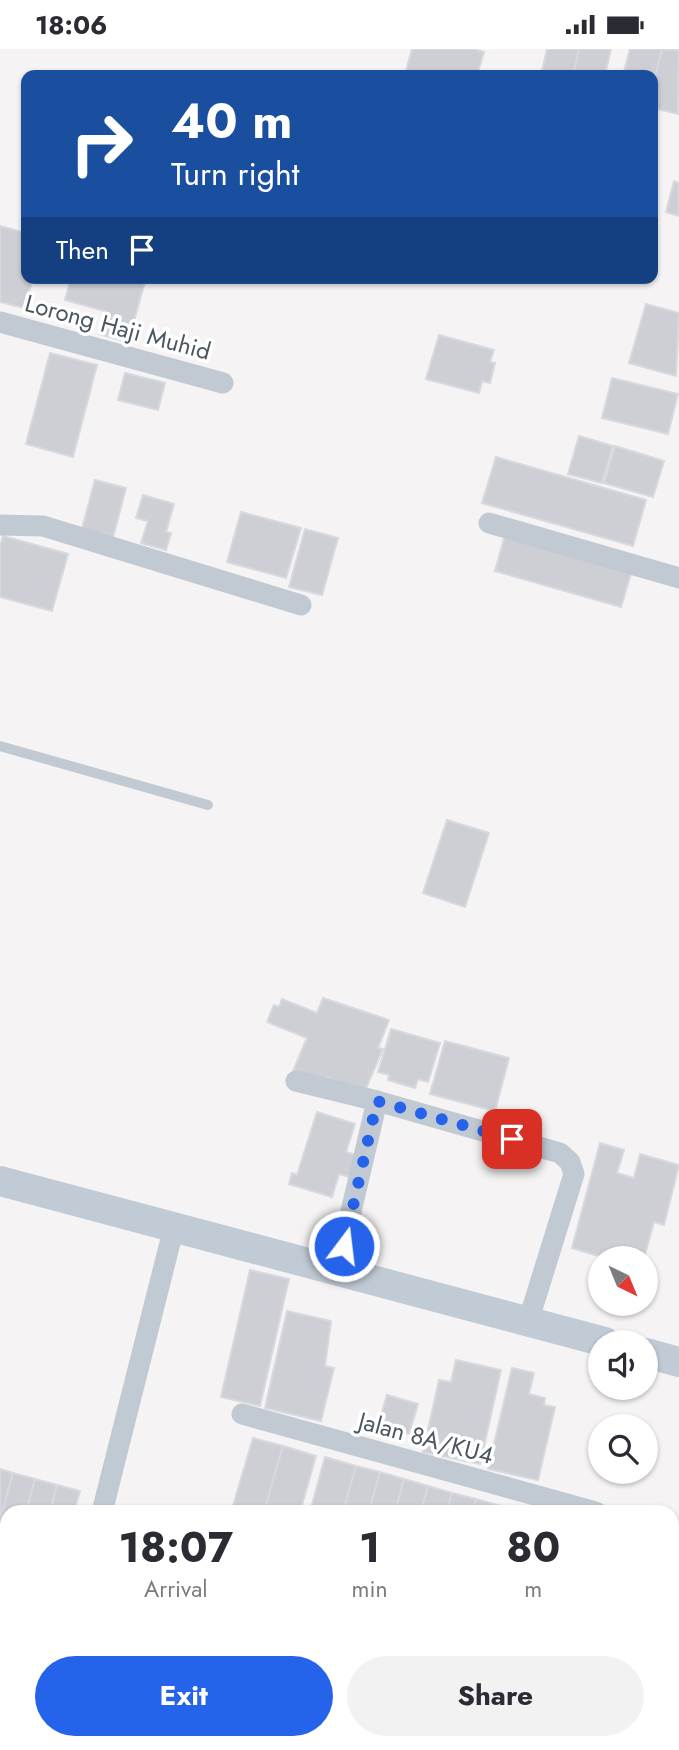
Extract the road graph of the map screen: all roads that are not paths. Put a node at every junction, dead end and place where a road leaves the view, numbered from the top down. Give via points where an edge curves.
1 (0, 322) edge
2 (223, 383) dead end
3 (489, 523) dead end
4 (0, 525) edge
5 (679, 578) edge
6 (301, 605) dead end
7 (0, 746) edge
8 (208, 805) dead end
9 (296, 1081) dead end
10 (377, 1101) junction
11 (0, 1181) edge
12 (174, 1227) junction
13 (337, 1271) junction
14 (528, 1322) junction
15 (588, 1338) edge
16 (658, 1356) edge
17 (679, 1362) edge
18 (242, 1414) dead end
19 (104, 1505) edge
20 (571, 1505) edge

1 - 2 street, Lorong Haji Muhid
3 - 5 street
4 - 6 street via 43,526
7 - 8 lane
9 - 10 street
10 - 13 street
10 - 14 street via 560,1153 570,1162 574,1174
11 - 12 street
12 - 13 street
12 - 19 street
13 - 14 street
14 - 15 street
16 - 17 street
18 - 20 street, Jalan 8A/KU4

